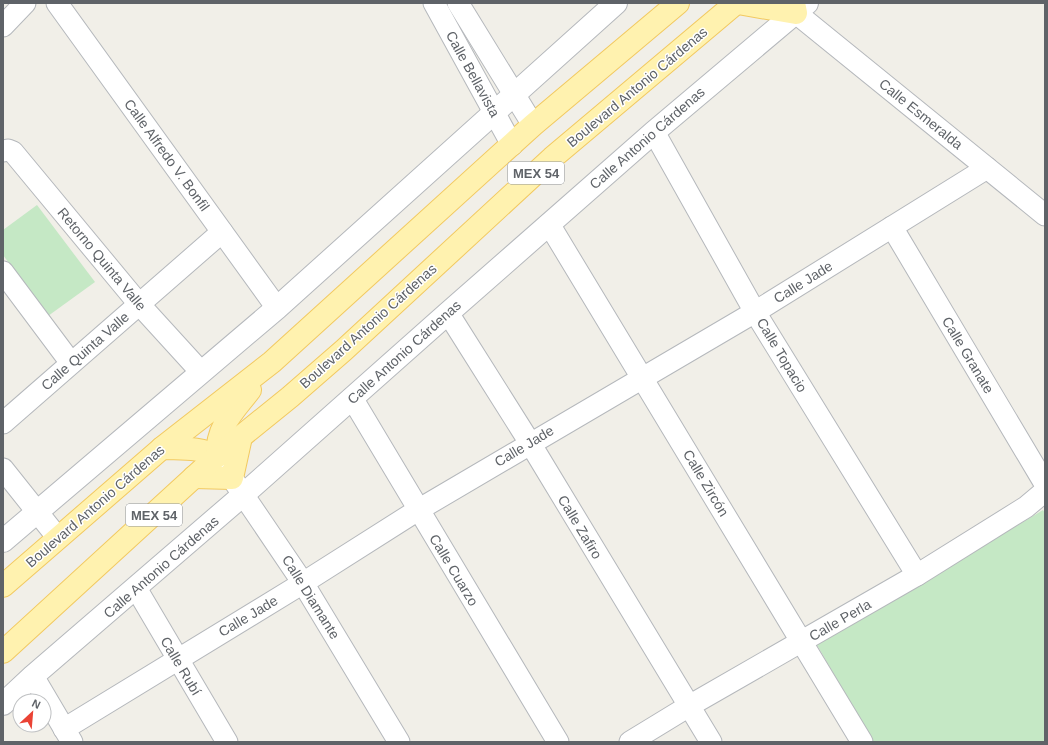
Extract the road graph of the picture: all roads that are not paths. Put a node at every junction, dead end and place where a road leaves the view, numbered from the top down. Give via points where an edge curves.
1 (25, 3) edge
2 (57, 3) edge
3 (434, 3) edge
4 (458, 3) edge
5 (616, 3) edge
6 (678, 3) edge
7 (737, 3) edge
8 (799, 6) edge
9 (3, 26) edge
10 (514, 94) junction
11 (494, 112) junction
12 (533, 125) junction
13 (654, 132) junction
14 (512, 144) junction
15 (3, 151) edge
16 (987, 168) junction
17 (1045, 215) edge
18 (549, 224) junction
19 (892, 227) junction
20 (222, 232) junction
21 (3, 272) edge
22 (139, 304) junction
23 (277, 308) junction
24 (756, 312) junction
25 (448, 313) junction
26 (272, 362) junction
27 (71, 363) junction
28 (200, 372) junction
29 (643, 377) junction
30 (352, 398) junction
31 (3, 423) edge
32 (241, 437) junction
33 (530, 443) junction
34 (162, 448) junction
35 (217, 456) junction
36 (3, 469) edge
37 (194, 477) junction
38 (232, 478) junction
39 (1045, 484) edge
40 (1045, 491) edge
41 (244, 495) junction
42 (418, 510) junction
43 (36, 512) junction
44 (58, 538) junction
45 (3, 541) edge
46 (917, 575) junction
47 (303, 583) junction
48 (3, 586) edge
49 (136, 588) junction
50 (802, 642) junction
51 (3, 652) edge
52 (177, 659) junction
53 (33, 676) junction
54 (3, 704) edge
55 (689, 706) junction
56 (68, 735) edge
57 (228, 742) edge
58 (399, 742) edge
59 (558, 742) edge
60 (630, 742) edge
61 (711, 742) edge
62 (862, 742) edge

1 - 9 street
2 - 20 street, Calle Alfredo V. Bonfil
3 - 11 street, Calle Bellavista
4 - 10 street, Calle Bellavista
5 - 10 street
6 - 12 main road, Boulevard Antonio Cárdenas / MEX 54
7 - 8 main road
7 - 32 main road, Boulevard Antonio Cárdenas / MEX 54 via 552,158 344,350
8 - 13 street, Calle Antonio Cárdenas
8 - 16 street, Calle Esmeralda
10 - 11 street
10 - 12 street, Calle Bellavista
11 - 14 street, Calle Bellavista
11 - 23 street
12 - 14 main road, Boulevard Antonio Cárdenas / MEX 54
13 - 18 street, Calle Antonio Cárdenas
13 - 24 street, Calle Topacio
14 - 26 main road, Boulevard Antonio Cárdenas / MEX 54
15 - 22 street, Retorno Quinta Valle via 13,152
16 - 17 street, Calle Esmeralda
16 - 19 street, Calle Jade
18 - 25 street, Calle Antonio Cárdenas
18 - 29 street, Calle Zircón
19 - 24 street, Calle Jade
19 - 39 street, Calle Granate
20 - 22 street, Calle Quinta Valle
20 - 23 street, Calle Alfredo V. Bonfil
21 - 27 street
22 - 27 street, Calle Quinta Valle
22 - 28 street, Retorno Quinta Valle
23 - 28 street
24 - 29 street, Calle Jade
24 - 46 street, Calle Topacio
25 - 30 street, Calle Antonio Cárdenas
25 - 33 street, Calle Zafiro
26 - 34 main road, Boulevard Antonio Cárdenas / MEX 54
26 - 35 main road via 224,425 218,436
27 - 31 street, Calle Quinta Valle
28 - 43 street
29 - 33 street, Calle Jade
29 - 50 street, Calle Zircón
30 - 41 street, Calle Antonio Cárdenas
30 - 42 street, Calle Cuarzo
32 - 35 main road, Boulevard Antonio Cárdenas / MEX 54
32 - 38 main road
33 - 42 street, Calle Jade
33 - 55 street, Calle Zafiro
34 - 35 main road via 193,449
34 - 44 main road, Boulevard Antonio Cárdenas / MEX 54
35 - 37 main road, Boulevard Antonio Cárdenas / MEX 54
35 - 38 street, Calle Diamante
36 - 43 street
37 - 38 main road
37 - 51 main road, Boulevard Antonio Cárdenas / MEX 54
38 - 41 street, Calle Diamante
40 - 46 street, Calle Perla via 1026,507
41 - 47 street, Calle Diamante
41 - 49 street, Calle Antonio Cárdenas
42 - 47 street, Calle Jade
42 - 59 street, Calle Cuarzo
43 - 44 street
43 - 45 street
44 - 48 main road, Boulevard Antonio Cárdenas / MEX 54
46 - 50 street, Calle Perla
47 - 52 street, Calle Jade
47 - 58 street, Calle Diamante
49 - 52 street, Calle Rubí
49 - 53 street, Calle Antonio Cárdenas
50 - 55 street, Calle Perla
50 - 62 street, Calle Zircón
52 - 56 street, Calle Jade
52 - 57 street, Calle Rubí
53 - 54 street, Calle Antonio Cárdenas
53 - 56 street
55 - 60 street, Calle Perla
55 - 61 street, Calle Zafiro

